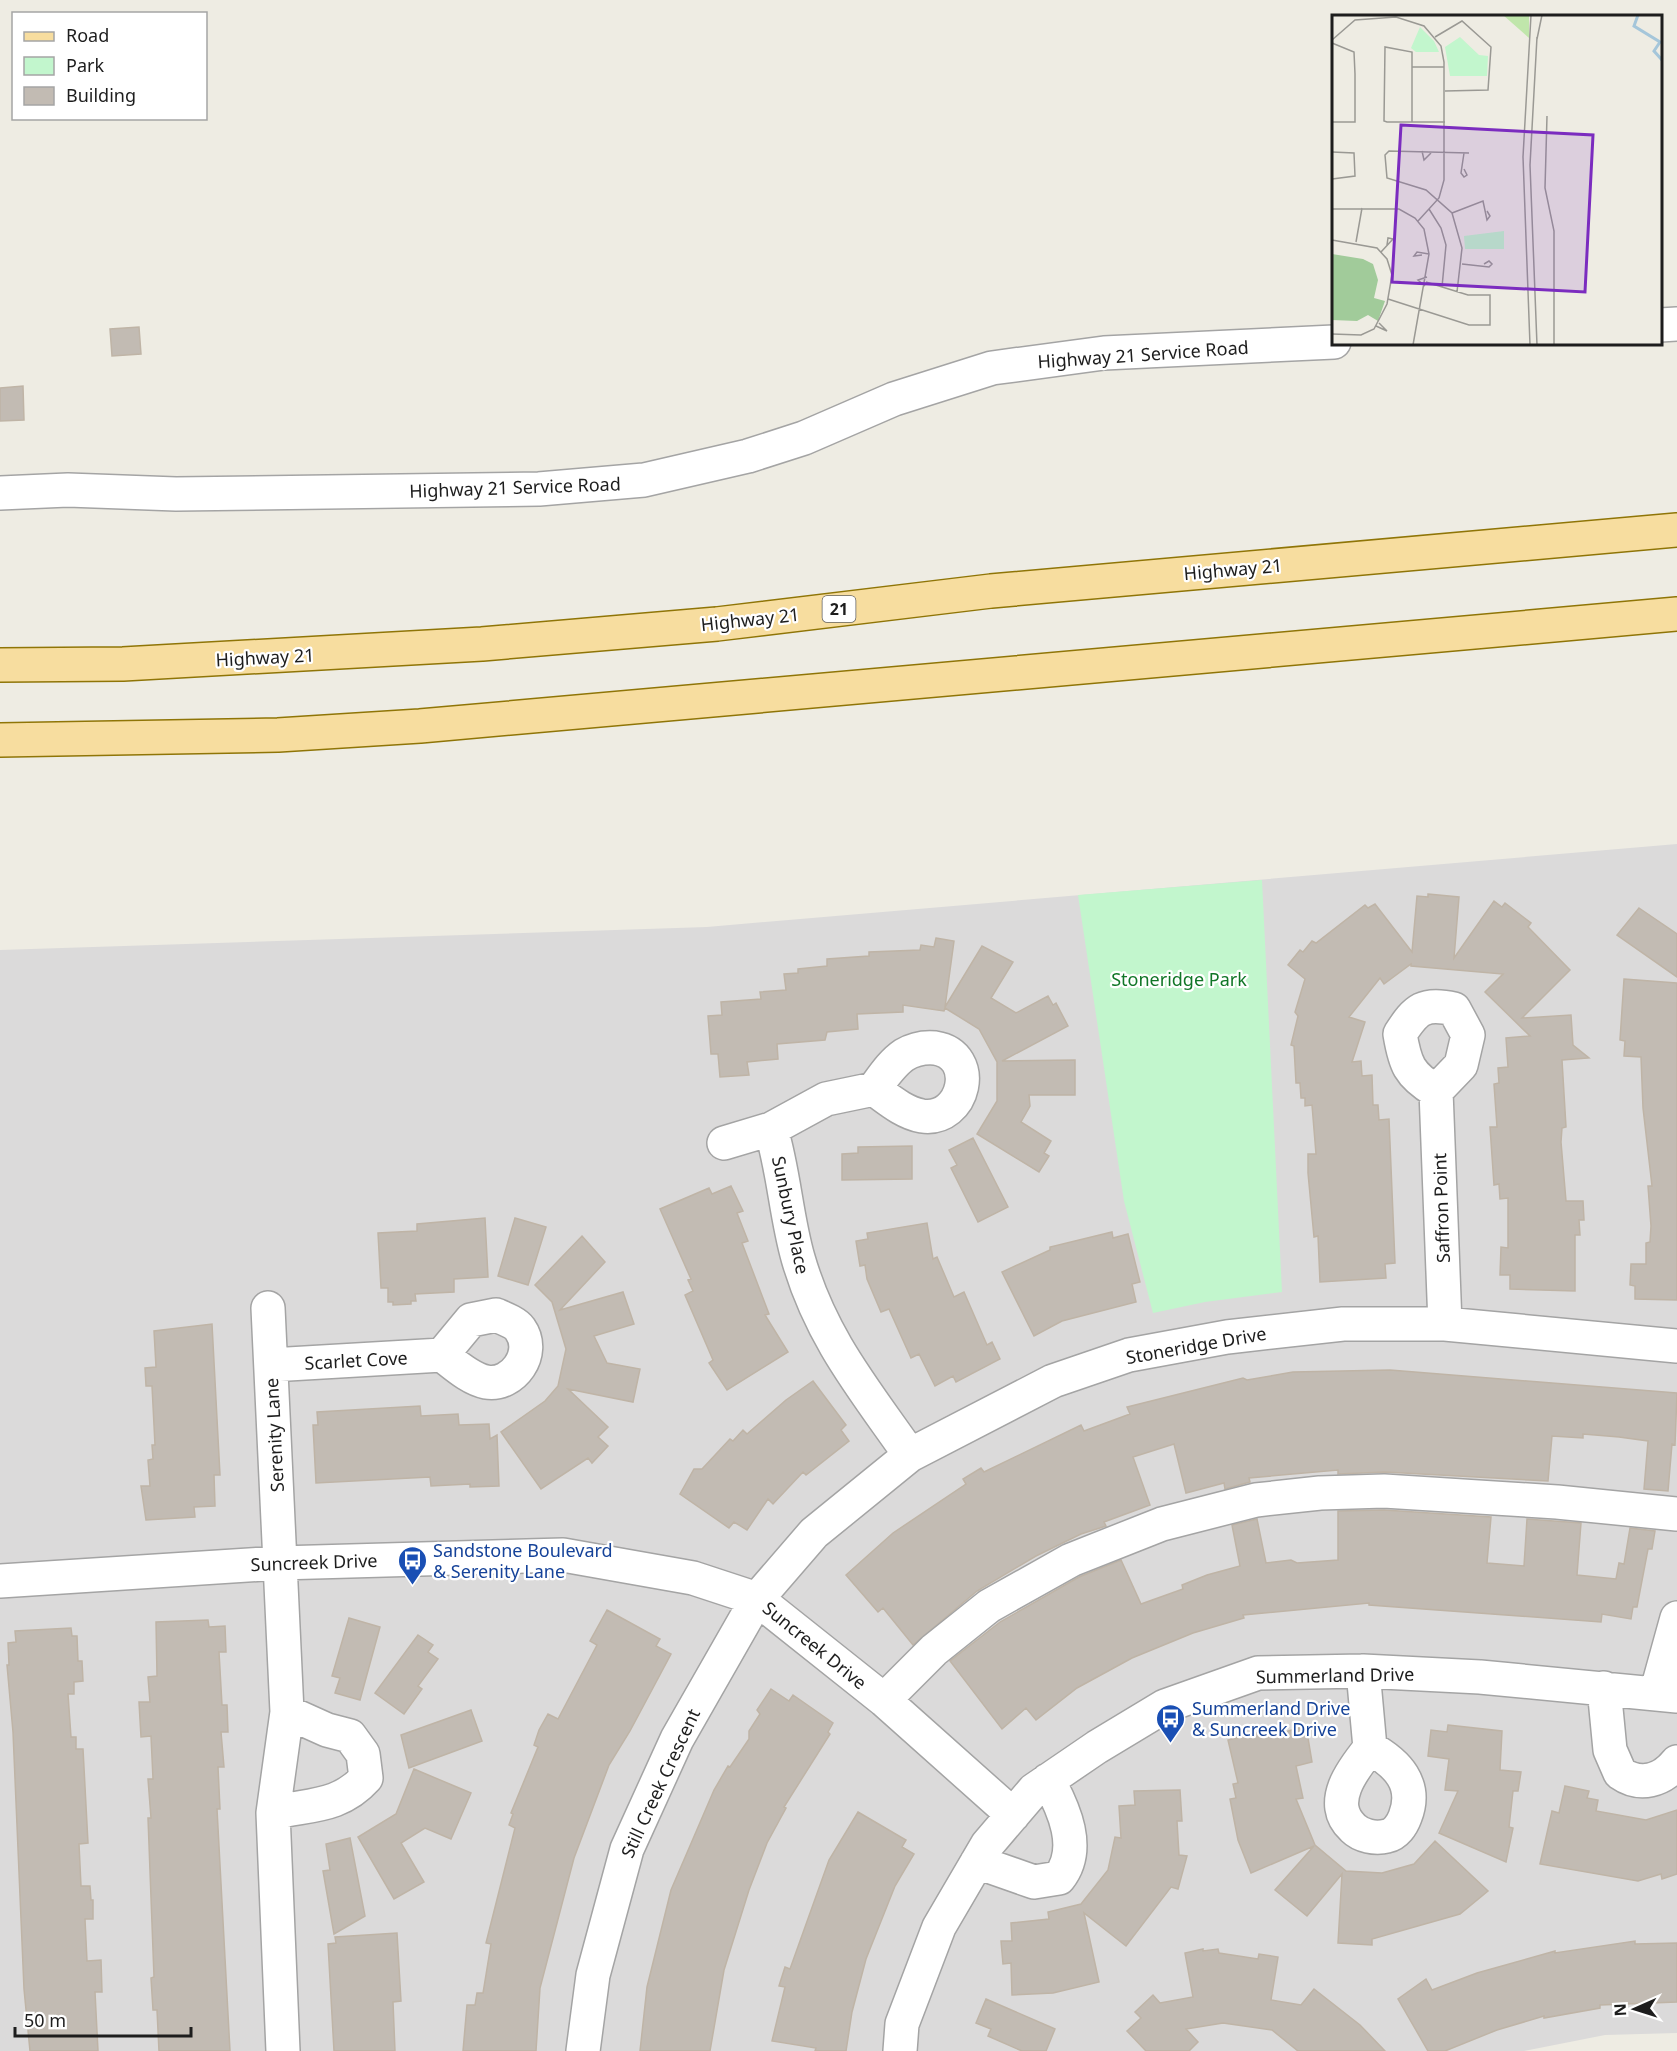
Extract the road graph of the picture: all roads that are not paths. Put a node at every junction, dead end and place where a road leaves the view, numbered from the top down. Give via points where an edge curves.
1 (1677, 324) edge
2 (1662, 325) edge
3 (1332, 342) edge
4 (0, 493) edge
5 (1677, 530) edge
6 (1677, 614) edge
7 (0, 665) edge
8 (0, 740) edge
9 (874, 1089) dead end
10 (1436, 1091) dead end
11 (771, 1129) junction
12 (724, 1143) dead end
13 (268, 1308) dead end
14 (1445, 1324) junction
15 (1677, 1346) edge
16 (442, 1355) dead end
17 (271, 1365) junction
18 (910, 1455) junction
19 (1677, 1514) edge
20 (279, 1563) junction
21 (0, 1581) edge
22 (757, 1599) junction
23 (1677, 1618) edge
24 (1362, 1671) junction
25 (1604, 1688) junction
26 (1666, 1695) edge
27 (884, 1700) junction
28 (287, 1712) junction
29 (1370, 1748) dead end
30 (1677, 1762) edge
31 (1048, 1780) junction
32 (273, 1813) junction
33 (1013, 1815) junction
34 (977, 1862) junction
35 (283, 2051) edge
36 (583, 2051) edge
37 (900, 2051) edge

1 - 2 street
3 - 4 street, Highway 21 Service Road via 1104,353 992,368 894,399 804,438 748,456 644,480 527,489
5 - 7 main road, Highway 21 / 21 via 991,591 717,624 482,644 123,664
6 - 8 main road via 408,727 266,736
9 - 11 street via 826,1099
10 - 14 street, Saffron Point
11 - 12 street
11 - 18 street, Sunbury Place via 781,1163 797,1257 815,1308 842,1361
13 - 17 street, Serenity Lane
14 - 15 street, Stoneridge Drive
14 - 18 street, Stoneridge Drive via 1343,1324 1282,1329 1129,1354 1053,1381
16 - 17 street, Scarlet Cove
17 - 20 street, Serenity Lane
18 - 22 street, Stoneridge Drive via 814,1533
19 - 27 street via 1384,1491 1256,1500 1162,1524 1071,1560 989,1606 934,1650
20 - 21 street, Suncreek Drive
20 - 22 street, Suncreek Drive via 563,1555 693,1578
20 - 28 street
22 - 27 street, Suncreek Drive
22 - 36 street, Still Creek Crescent via 676,1739 627,1849 593,1975
23 - 26 street
24 - 25 street, Summerland Drive
24 - 29 street
24 - 31 street, Summerland Drive via 1258,1673 1165,1706
25 - 26 street, Summerland Drive
25 - 30 street via 1610,1750 1620,1773 1649,1781
27 - 33 street, Suncreek Drive
28 - 32 street
28 - 32 street via 350,1736 363,1754 366,1779 333,1803
31 - 33 street, Summerland Drive
31 - 34 street via 1070,1838 1070,1859 1059,1878 1034,1882
32 - 35 street
33 - 34 street, Summerland Drive
34 - 37 street, Summerland Drive via 939,1927 902,2024

